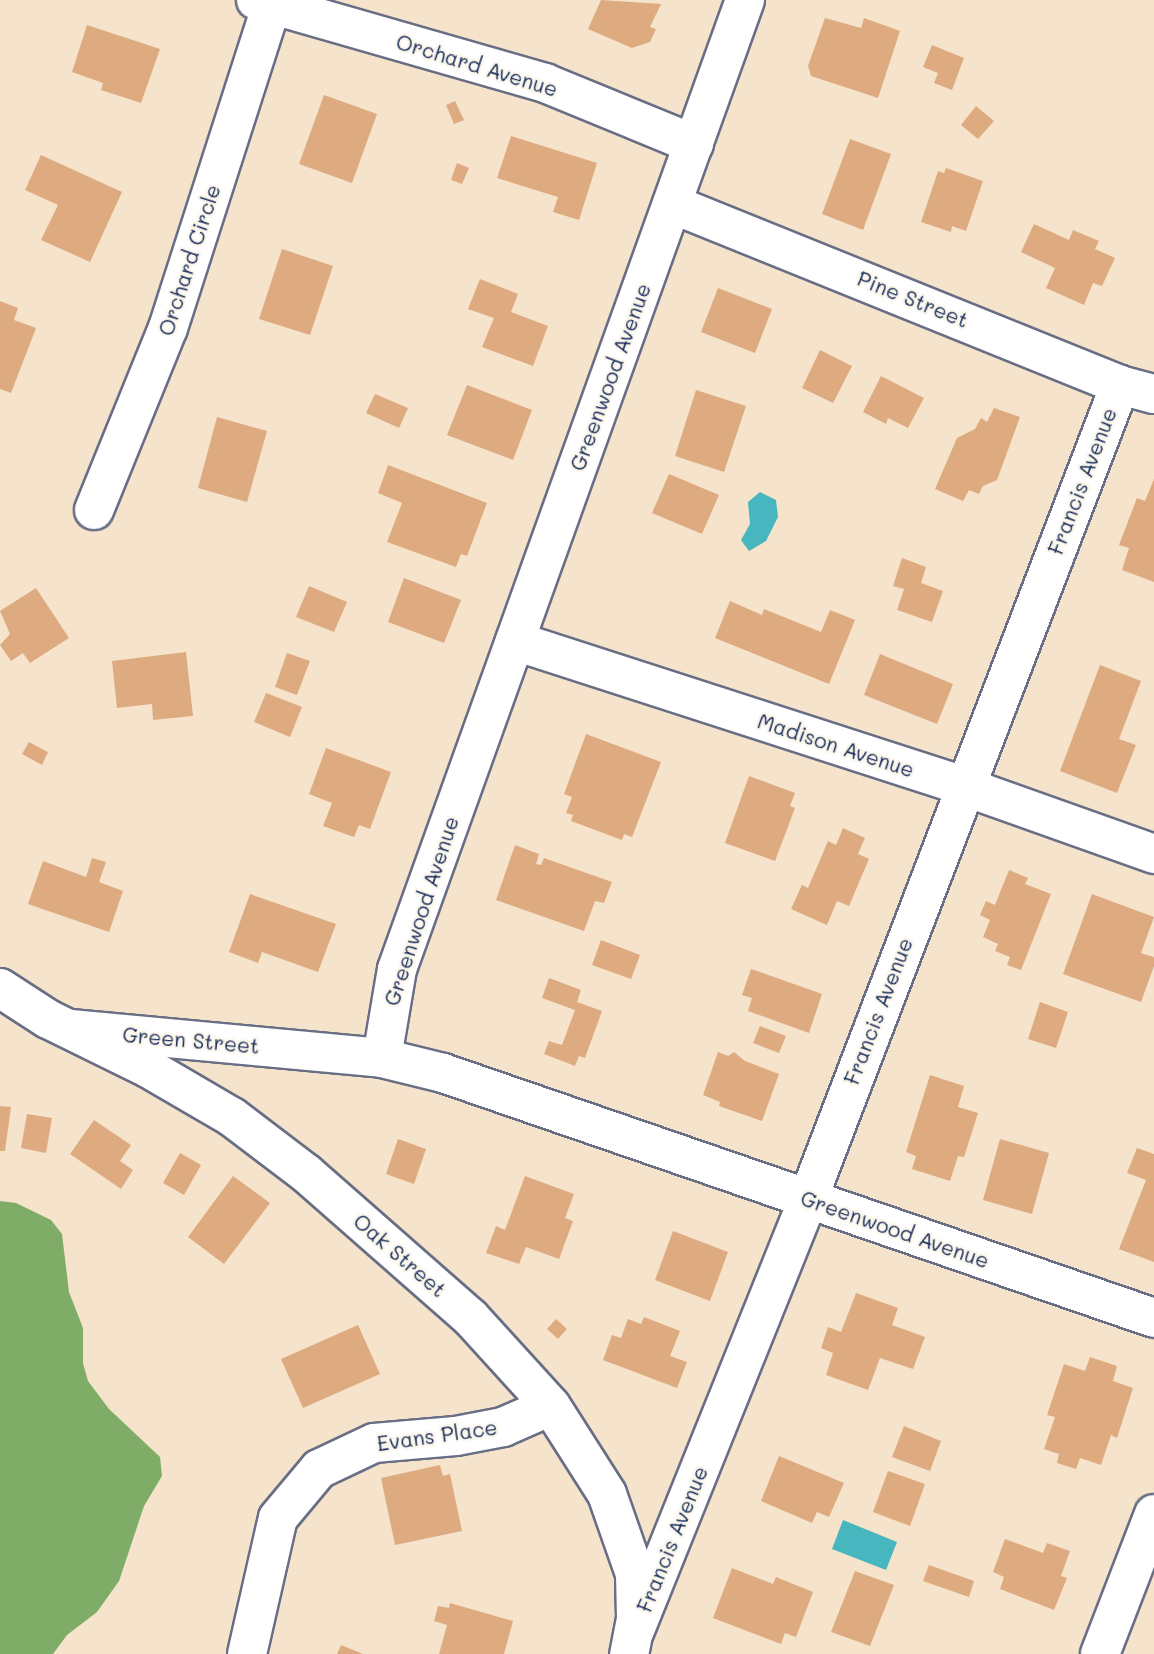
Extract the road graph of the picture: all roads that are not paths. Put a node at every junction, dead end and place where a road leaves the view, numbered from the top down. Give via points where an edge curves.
1 (746, 0) edge
2 (264, 3) edge
3 (694, 144) junction
4 (672, 204) junction
5 (1137, 389) edge
6 (94, 510) dead end
7 (515, 641) junction
8 (963, 786) junction
9 (1154, 854) edge
10 (0, 988) edge
11 (0, 1022) edge
12 (68, 1029) junction
13 (382, 1058) junction
14 (808, 1199) junction
15 (1154, 1318) edge
16 (551, 1406) junction
17 (1154, 1514) edge
18 (1144, 1575) edge
19 (631, 1644) edge
20 (247, 1654) edge
21 (1100, 1654) edge

1 - 3 street, Greenwood Avenue
2 - 3 street, Orchard Avenue via 545,83
2 - 6 street, Orchard Circle via 168,328
3 - 4 street, Greenwood Avenue
4 - 5 street, Pine Street
4 - 7 street, Greenwood Avenue
5 - 8 street, Francis Avenue
7 - 8 street, Madison Avenue
7 - 13 street, Greenwood Avenue via 397,969
8 - 9 street, Madison Avenue
8 - 14 street, Francis Avenue
10 - 12 street, Oak Street
11 - 12 street, Green Street
12 - 13 street, Green Street
12 - 16 street, Oak Street via 188,1090 260,1136 470,1317
13 - 14 street, Greenwood Avenue via 443,1073
14 - 15 street, Greenwood Avenue
14 - 19 street, Francis Avenue
16 - 19 street, Oak Street via 591,1464 619,1521 635,1574
16 - 20 street, Evans Place via 491,1429 374,1443 319,1469 278,1518
17 - 18 street
18 - 21 street

